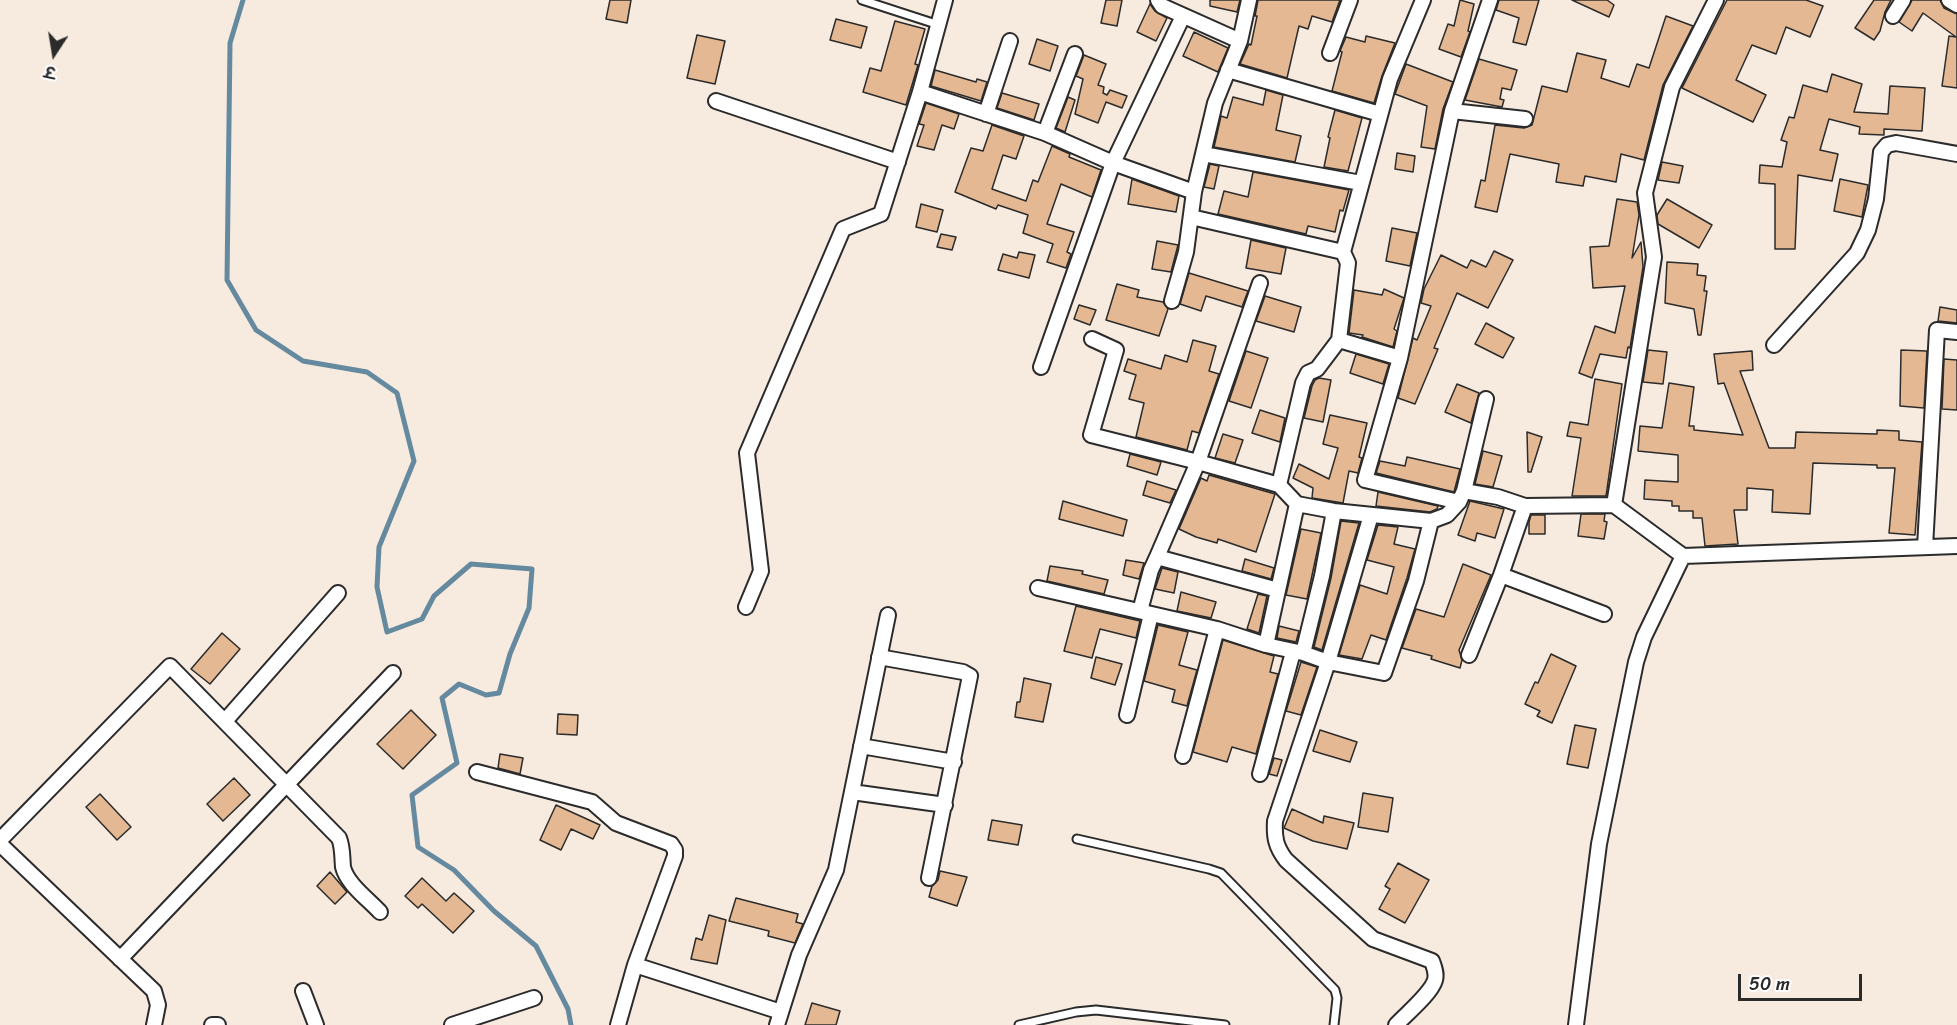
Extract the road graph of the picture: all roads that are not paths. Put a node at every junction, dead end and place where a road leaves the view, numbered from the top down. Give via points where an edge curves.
1 (862, 0) edge
2 (945, 0) edge
3 (1158, 0) edge
4 (1249, 0) edge
5 (1350, 0) edge
6 (1423, 0) edge
7 (1490, 0) edge
8 (1716, 0) edge
9 (1903, 0) edge
10 (1949, 0) edge
11 (1957, 5) edge
12 (1184, 16) junction
13 (1893, 16) dead end
14 (939, 25) junction
15 (1011, 41) dead end
16 (1240, 41) junction
17 (1330, 53) dead end
18 (1075, 54) dead end
19 (1228, 70) junction
20 (920, 92) junction
21 (716, 101) dead end
22 (1452, 111) junction
23 (986, 114) junction
24 (1380, 114) junction
25 (1525, 119) dead end
26 (1045, 133) junction
27 (1203, 154) junction
28 (1957, 154) edge
29 (898, 162) junction
30 (1113, 163) junction
31 (1361, 183) junction
32 (1194, 192) junction
33 (1191, 217) junction
34 (1343, 252) junction
35 (1260, 283) dead end
36 (1172, 301) dead end
37 (1957, 332) edge
38 (1092, 339) dead end
39 (1339, 340) junction
40 (1774, 345) dead end
41 (1400, 358) junction
42 (1041, 367) dead end
43 (1486, 399) dead end
44 (1198, 462) junction
45 (1279, 485) junction
46 (1462, 496) junction
47 (1297, 504) junction
48 (1614, 505) junction
49 (1525, 506) junction
50 (1334, 511) junction
51 (1371, 515) junction
52 (1431, 521) junction
53 (1957, 546) edge
54 (1925, 547) junction
55 (1157, 556) junction
56 (1683, 556) junction
57 (1501, 575) junction
58 (1038, 588) dead end
59 (1278, 590) junction
60 (338, 593) dead end
61 (746, 607) dead end
62 (1145, 612) junction
63 (1604, 614) dead end
64 (888, 615) dead end
65 (1217, 629) junction
66 (1266, 645) junction
67 (1298, 653) junction
68 (1469, 655) dead end
69 (879, 657) junction
70 (1328, 662) junction
71 (393, 674) dead end
72 (1127, 715) dead end
73 (225, 721) junction
74 (861, 746) junction
75 (1184, 756) dead end
76 (954, 762) junction
77 (477, 772) dead end
78 (1260, 774) dead end
79 (287, 783) junction
80 (852, 792) junction
81 (945, 805) junction
82 (1077, 839) dead end
83 (0, 842) edge
84 (929, 878) dead end
85 (380, 912) dead end
86 (120, 959) junction
87 (635, 965) junction
88 (303, 991) dead end
89 (534, 998) dead end
90 (779, 1019) edge
91 (154, 1025) edge
92 (212, 1025) edge
93 (218, 1025) edge
94 (316, 1025) edge
95 (452, 1025) edge
96 (618, 1025) edge
97 (1018, 1025) edge
98 (1225, 1025) edge
99 (1334, 1025) edge
100 (1396, 1025) edge
101 (1576, 1025) edge

1 - 14 lane
2 - 14 street
3 - 12 street via 1162,6
4 - 16 street
5 - 17 street
6 - 24 street
7 - 22 street
8 - 48 street via 1672,87 1645,193 1654,257
9 - 13 street
10 - 11 street
12 - 16 street
12 - 30 street
14 - 20 street
15 - 23 street
16 - 19 street
18 - 26 street
19 - 24 street
19 - 27 street via 1215,103
20 - 23 street
20 - 29 street
21 - 29 street
22 - 25 street
22 - 41 street
23 - 26 street
24 - 31 street
26 - 30 street
27 - 31 street
27 - 32 street
28 - 40 street via 1896,143 1887,145 1881,152 1868,230 1857,253
29 - 61 street via 881,214 843,229 747,453 760,571
30 - 32 street
30 - 42 street
31 - 34 street
32 - 33 street
33 - 34 street
33 - 36 street
34 - 39 street via 1348,263
35 - 44 street
37 - 54 street via 1936,330
38 - 44 street via 1116,350 1091,435
39 - 41 street
39 - 45 street via 1303,383
41 - 46 street via 1365,480
43 - 46 street
44 - 45 street
44 - 55 street
45 - 47 street
46 - 49 street via 1498,497
46 - 52 street via 1447,514
47 - 50 street
47 - 59 street
48 - 49 street
48 - 56 street
49 - 57 street
50 - 51 street
50 - 67 street via 1322,576
51 - 52 street
51 - 70 street
52 - 70 street via 1416,581 1384,673
53 - 54 street
54 - 56 street
55 - 59 street
55 - 62 street
56 - 101 street via 1636,662 1599,844
57 - 63 street
57 - 68 street
58 - 62 street
59 - 66 street
60 - 73 street
62 - 65 street
62 - 72 street
64 - 69 street
65 - 66 street
65 - 75 street
66 - 67 street
67 - 70 street
67 - 78 street
69 - 74 street
69 - 76 street via 970,676
70 - 100 street via 1275,821 1274,836 1286,860 1364,932 1382,944 1432,961 1436,979 1431,989
71 - 79 street
73 - 79 street
73 - 83 street via 170,666
74 - 76 street
74 - 80 street
76 - 81 street
77 - 87 street via 592,802 616,823 674,847 675,856
79 - 85 street via 339,838 347,876
79 - 86 street
80 - 81 street
80 - 90 street via 836,870 800,955
81 - 84 street
82 - 99 lane via 1221,873 1335,990
83 - 86 street
86 - 91 street via 154,991 158,1005
87 - 90 street
87 - 96 street
88 - 94 street
89 - 95 street
92 - 93 street
97 - 98 lane via 1096,1010

